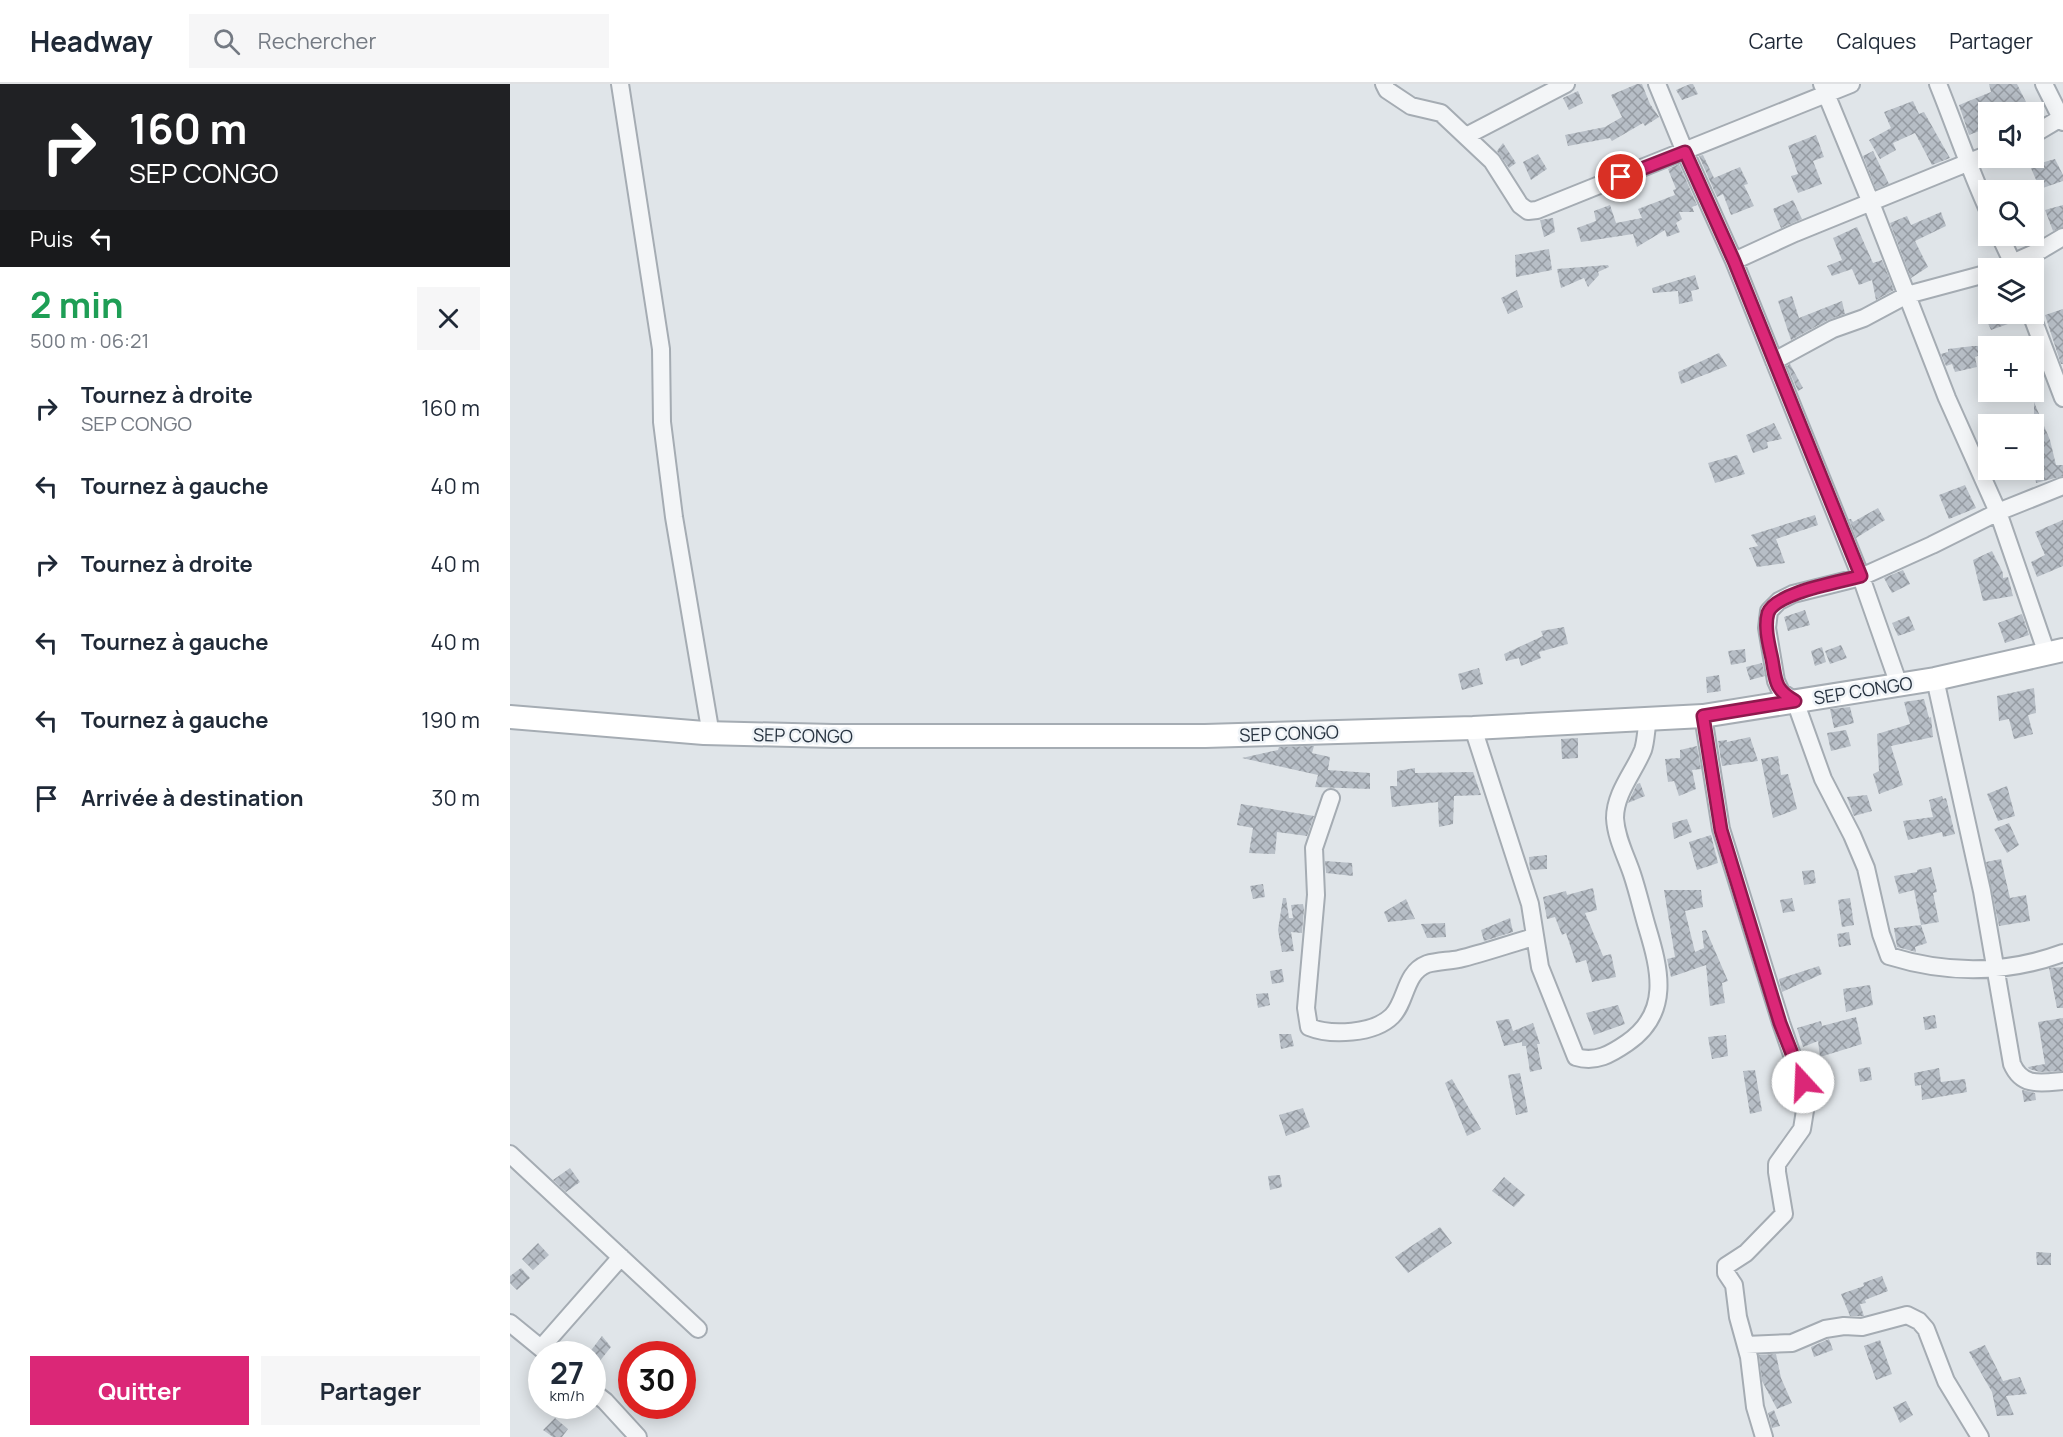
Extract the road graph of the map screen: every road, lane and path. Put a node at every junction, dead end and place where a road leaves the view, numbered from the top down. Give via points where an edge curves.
1 (620, 84) edge
2 (1384, 84) edge
3 (1566, 84) edge
4 (1657, 84) edge
5 (1851, 84) edge
6 (1938, 84) edge
7 (2044, 84) edge
8 (1824, 89) edge
9 (2062, 120) edge
10 (2044, 129) edge
11 (1466, 136) junction
12 (1685, 152) junction
13 (1978, 159) edge
14 (1970, 162) junction
15 (1978, 189) edge
16 (1871, 202) junction
17 (2063, 237) edge
18 (2026, 258) edge
19 (1734, 261) junction
20 (1978, 276) edge
21 (1907, 295) junction
22 (2035, 324) edge
23 (1774, 361) junction
24 (2063, 398) edge
25 (2063, 486) edge
26 (1998, 512) junction
27 (1861, 576) junction
28 (2055, 652) edge
29 (1935, 679) junction
30 (1899, 685) junction
31 (1795, 701) junction
32 (1703, 716) junction
33 (510, 717) edge
34 (1648, 719) junction
35 (1473, 728) junction
36 (711, 734) junction
37 (1331, 798) dead end
38 (1534, 937) junction
39 (2063, 953) edge
40 (1996, 970) junction
41 (2063, 1081) edge
42 (510, 1154) edge
43 (621, 1257) junction
44 (510, 1323) edge
45 (698, 1329) dead end
46 (532, 1341) edge
47 (552, 1341) edge
48 (1746, 1345) junction
49 (606, 1402) edge
50 (638, 1437) edge
51 (1764, 1437) edge
52 (1980, 1437) edge

1 - 36 street via 661,349 662,422 674,517
2 - 11 street via 1411,106 1441,113
3 - 11 street
4 - 12 street
5 - 8 street
6 - 14 street
7 - 9 street
8 - 12 street
8 - 16 street
9 - 10 street
11 - 12 street via 1492,161 1528,211
12 - 19 street
13 - 14 street
14 - 15 street
14 - 16 street
16 - 19 street
16 - 21 street
17 - 18 street
19 - 23 street
20 - 21 street
21 - 23 street
21 - 26 street
22 - 24 street
23 - 27 street
25 - 26 street
26 - 27 street
26 - 28 street
27 - 30 street
27 - 31 street via 1793,594 1769,611 1767,628 1776,681 1780,692
28 - 29 street, SEP CONGO
29 - 30 street, SEP CONGO
29 - 40 street
30 - 31 street, SEP CONGO
31 - 32 street, SEP CONGO
31 - 40 street via 1823,779 1866,868 1889,956 1962,970
32 - 34 street, SEP CONGO
32 - 48 street via 1721,830 1780,1023 1808,1098 1802,1130 1777,1164 1784,1214 1746,1254 1726,1266 1734,1285
33 - 36 street, SEP CONGO
34 - 35 street, SEP CONGO
34 - 38 street via 1644,748 1616,805 1615,819 1659,979 1657,1004 1636,1037 1597,1059 1576,1057 1540,967
35 - 36 street, SEP CONGO via 1079,737
35 - 38 street via 1530,904
37 - 38 street via 1314,848 1316,894 1306,1008 1309,1027 1336,1033 1379,1025 1393,1015 1418,969
39 - 40 street
40 - 41 street via 2017,1075 2024,1080
42 - 43 street
43 - 45 street
43 - 47 street
44 - 46 street
48 - 51 street via 1755,1407
48 - 52 street via 1792,1343 1825,1329 1862,1327 1907,1316 1926,1329 1946,1381
49 - 50 street

